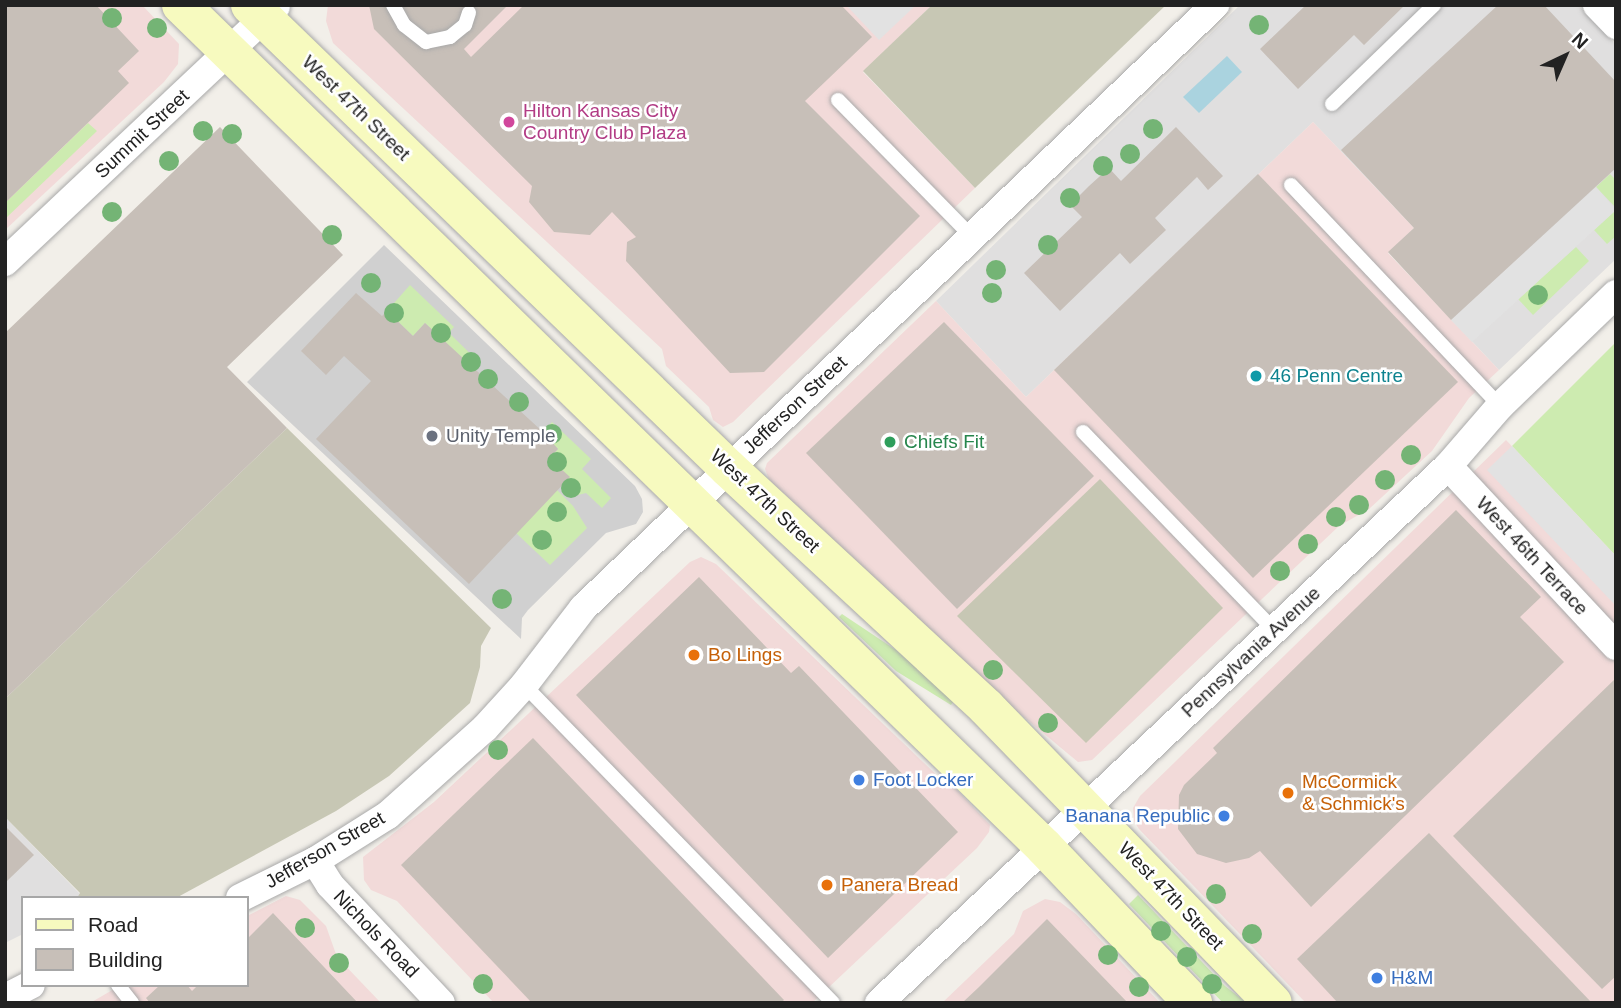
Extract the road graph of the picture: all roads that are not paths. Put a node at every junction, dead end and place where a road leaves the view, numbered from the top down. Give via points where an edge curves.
1 (181, 5) edge
2 (393, 5) edge
3 (1216, 5) edge
4 (1434, 5) edge
5 (1597, 5) edge
6 (264, 10) edge
7 (469, 13) dead end
8 (1616, 25) edge
9 (228, 53) junction
10 (838, 100) dead end
11 (1332, 104) dead end
12 (1291, 185) dead end
13 (973, 238) junction
14 (5, 262) edge
15 (1616, 294) edge
16 (1500, 406) junction
17 (1083, 432) dead end
18 (1448, 466) junction
19 (728, 468) junction
20 (691, 503) junction
21 (1274, 630) junction
22 (1616, 646) edge
23 (524, 685) junction
24 (1086, 808) junction
25 (1044, 847) junction
26 (315, 861) junction
27 (244, 896) edge
28 (27, 987) edge
29 (120, 987) edge
30 (5, 998) edge
31 (132, 1003) edge
32 (441, 1003) edge
33 (833, 1003) edge
34 (879, 1003) edge
35 (1193, 1003) edge
36 (1273, 1003) edge

1 - 9 main road
2 - 7 lane via 404,25 426,42 450,37 465,25
3 - 13 street, Jefferson Street
4 - 11 lane
5 - 8 street
6 - 9 street, Summit Street
6 - 19 main road, West 47th Street
9 - 14 street, Summit Street
9 - 20 main road
10 - 13 lane
12 - 16 lane
13 - 19 street, Jefferson Street
15 - 16 street, Pennsylvania Avenue
16 - 18 street, Pennsylvania Avenue
17 - 21 lane
18 - 21 street, Pennsylvania Avenue
18 - 22 street, West 46th Terrace
19 - 20 street, Jefferson Street
19 - 24 main road, West 47th Street via 986,707
20 - 23 street, Jefferson Street via 583,608
20 - 25 main road
21 - 24 street, Pennsylvania Avenue
23 - 26 street, Jefferson Street via 485,728 388,816
23 - 33 lane
24 - 25 street, Pennsylvania Avenue
24 - 36 main road, West 47th Street
25 - 34 street, Pennsylvania Avenue
25 - 35 main road
26 - 27 street, Jefferson Street
26 - 32 street, Nichols Road via 330,886
28 - 30 street
29 - 31 lane

